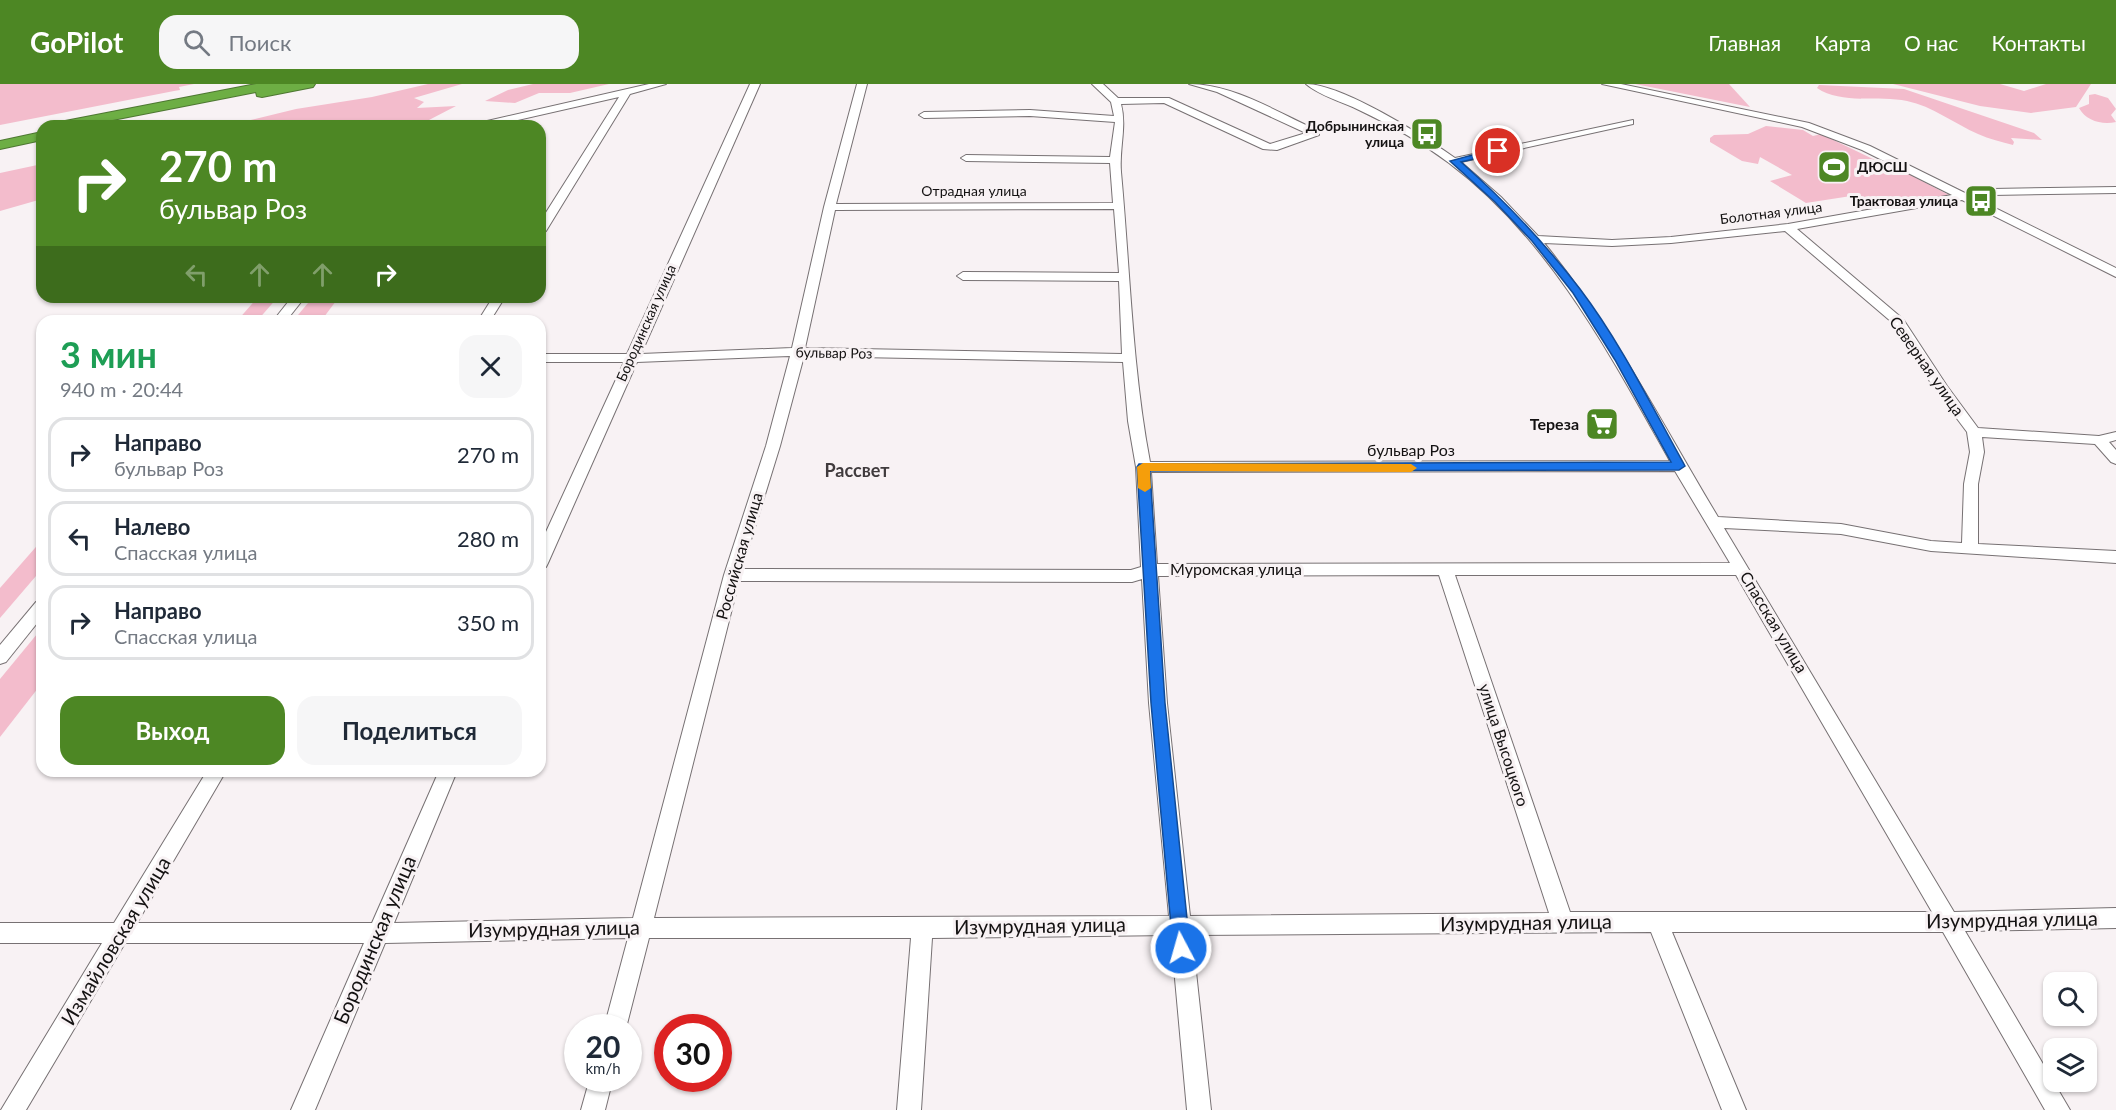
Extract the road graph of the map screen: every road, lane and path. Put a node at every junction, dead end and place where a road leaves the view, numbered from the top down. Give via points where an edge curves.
1 (277, 84) edge
2 (308, 84) edge
3 (661, 84) edge
4 (755, 84) edge
5 (862, 84) edge
6 (1097, 84) edge
7 (1194, 84) edge
8 (1311, 84) edge
9 (1607, 84) edge
10 (626, 93) junction
11 (1116, 101) junction
12 (924, 115) dead end
13 (1120, 119) junction
14 (91, 120) edge
15 (125, 120) edge
16 (505, 120) edge
17 (1629, 122) dead end
18 (36, 130) edge
19 (36, 137) edge
20 (0, 138) edge
21 (0, 145) edge
22 (966, 158) dead end
23 (1115, 160) junction
24 (1454, 161) junction
25 (2116, 190) edge
26 (1967, 198) junction
27 (1118, 206) junction
28 (830, 207) junction
29 (546, 221) edge
30 (1788, 227) junction
31 (1535, 238) junction
32 (2116, 273) edge
33 (963, 276) dead end
34 (1125, 277) junction
35 (294, 303) edge
36 (284, 315) edge
37 (798, 352) junction
38 (546, 358) edge
39 (630, 358) junction
40 (1129, 358) junction
41 (1974, 432) junction
42 (2116, 436) edge
43 (2099, 440) junction
44 (2116, 459) edge
45 (1679, 466) junction
46 (1143, 467) junction
47 (1713, 522) junction
48 (546, 549) edge
49 (1970, 549) junction
50 (2116, 557) edge
51 (1444, 569) junction
52 (1742, 569) junction
53 (1150, 570) junction
54 (732, 575) junction
55 (36, 613) edge
56 (0, 657) edge
57 (213, 777) edge
58 (445, 777) edge
59 (2116, 918) edge
60 (1563, 922) junction
61 (1658, 922) junction
62 (1949, 922) junction
63 (1179, 925) junction
64 (641, 928) junction
65 (922, 928) junction
66 (0, 933) edge
67 (377, 933) junction
68 (121, 934) junction
69 (619, 1014) edge
70 (598, 1092) edge
71 (13, 1110) edge
72 (303, 1110) edge
73 (593, 1110) edge
74 (909, 1110) edge
75 (1199, 1110) edge
76 (1734, 1110) edge
77 (2058, 1110) edge

1 - 14 highway
2 - 15 highway
3 - 10 street
4 - 39 street, Бородинская улица
5 - 28 street, Российская улица
6 - 11 street
7 - 11 street via 1220,90 1315,133 1273,148 1166,100
8 - 24 street, Спасская улица via 1409,130
9 - 26 street via 1825,131
10 - 16 street
10 - 29 street
11 - 13 street
12 - 13 street via 1030,113
13 - 23 street
17 - 24 street
18 - 20 highway
19 - 21 highway
22 - 23 street
23 - 27 street
24 - 31 street, Спасская улица
25 - 26 street, Болотная улица via 1992,192
26 - 30 street, Болотная улица
26 - 32 street
27 - 28 street, Отрадная улица
27 - 34 street
28 - 37 street, Российская улица
30 - 31 street, Болотная улица via 1634,243
30 - 41 street, Северная улица via 1899,322
31 - 45 street, Спасская улица via 1577,292
33 - 34 street
34 - 40 street
35 - 36 street
37 - 39 street, бульвар Роз
37 - 40 street, бульвар Роз
37 - 54 street, Российская улица
38 - 39 street, бульвар Роз
39 - 48 street, Бородинская улица
40 - 46 street
41 - 43 street
41 - 49 street, Северная улица via 1977,452 1971,484
42 - 43 street
43 - 44 street
45 - 46 street, бульвар Роз
45 - 47 street, Спасская улица
46 - 53 street
47 - 49 street via 1841,529 1931,546
47 - 52 street, Спасская улица
49 - 50 street
51 - 52 street, Муромская улица
51 - 53 street, Муромская улица
51 - 60 street, улица Высоцкого
52 - 62 street, Спасская улица
53 - 54 street, Муромская улица via 1132,576
53 - 63 street
54 - 64 street, Российская улица
55 - 56 street
57 - 68 street, Измайловская улица
58 - 67 street, Бородинская улица
59 - 62 street, Изумрудная улица
60 - 61 street, Изумрудная улица
60 - 63 street, Изумрудная улица
61 - 62 street, Изумрудная улица
61 - 76 street
62 - 77 street, Спасская улица
63 - 65 street, Изумрудная улица
63 - 75 street
64 - 65 street, Изумрудная улица
64 - 67 street, Изумрудная улица
64 - 69 street, Российская улица
65 - 74 street
66 - 68 street, Изумрудная улица
67 - 68 street, Изумрудная улица
67 - 72 street, Бородинская улица
68 - 71 street, Измайловская улица
70 - 73 street

